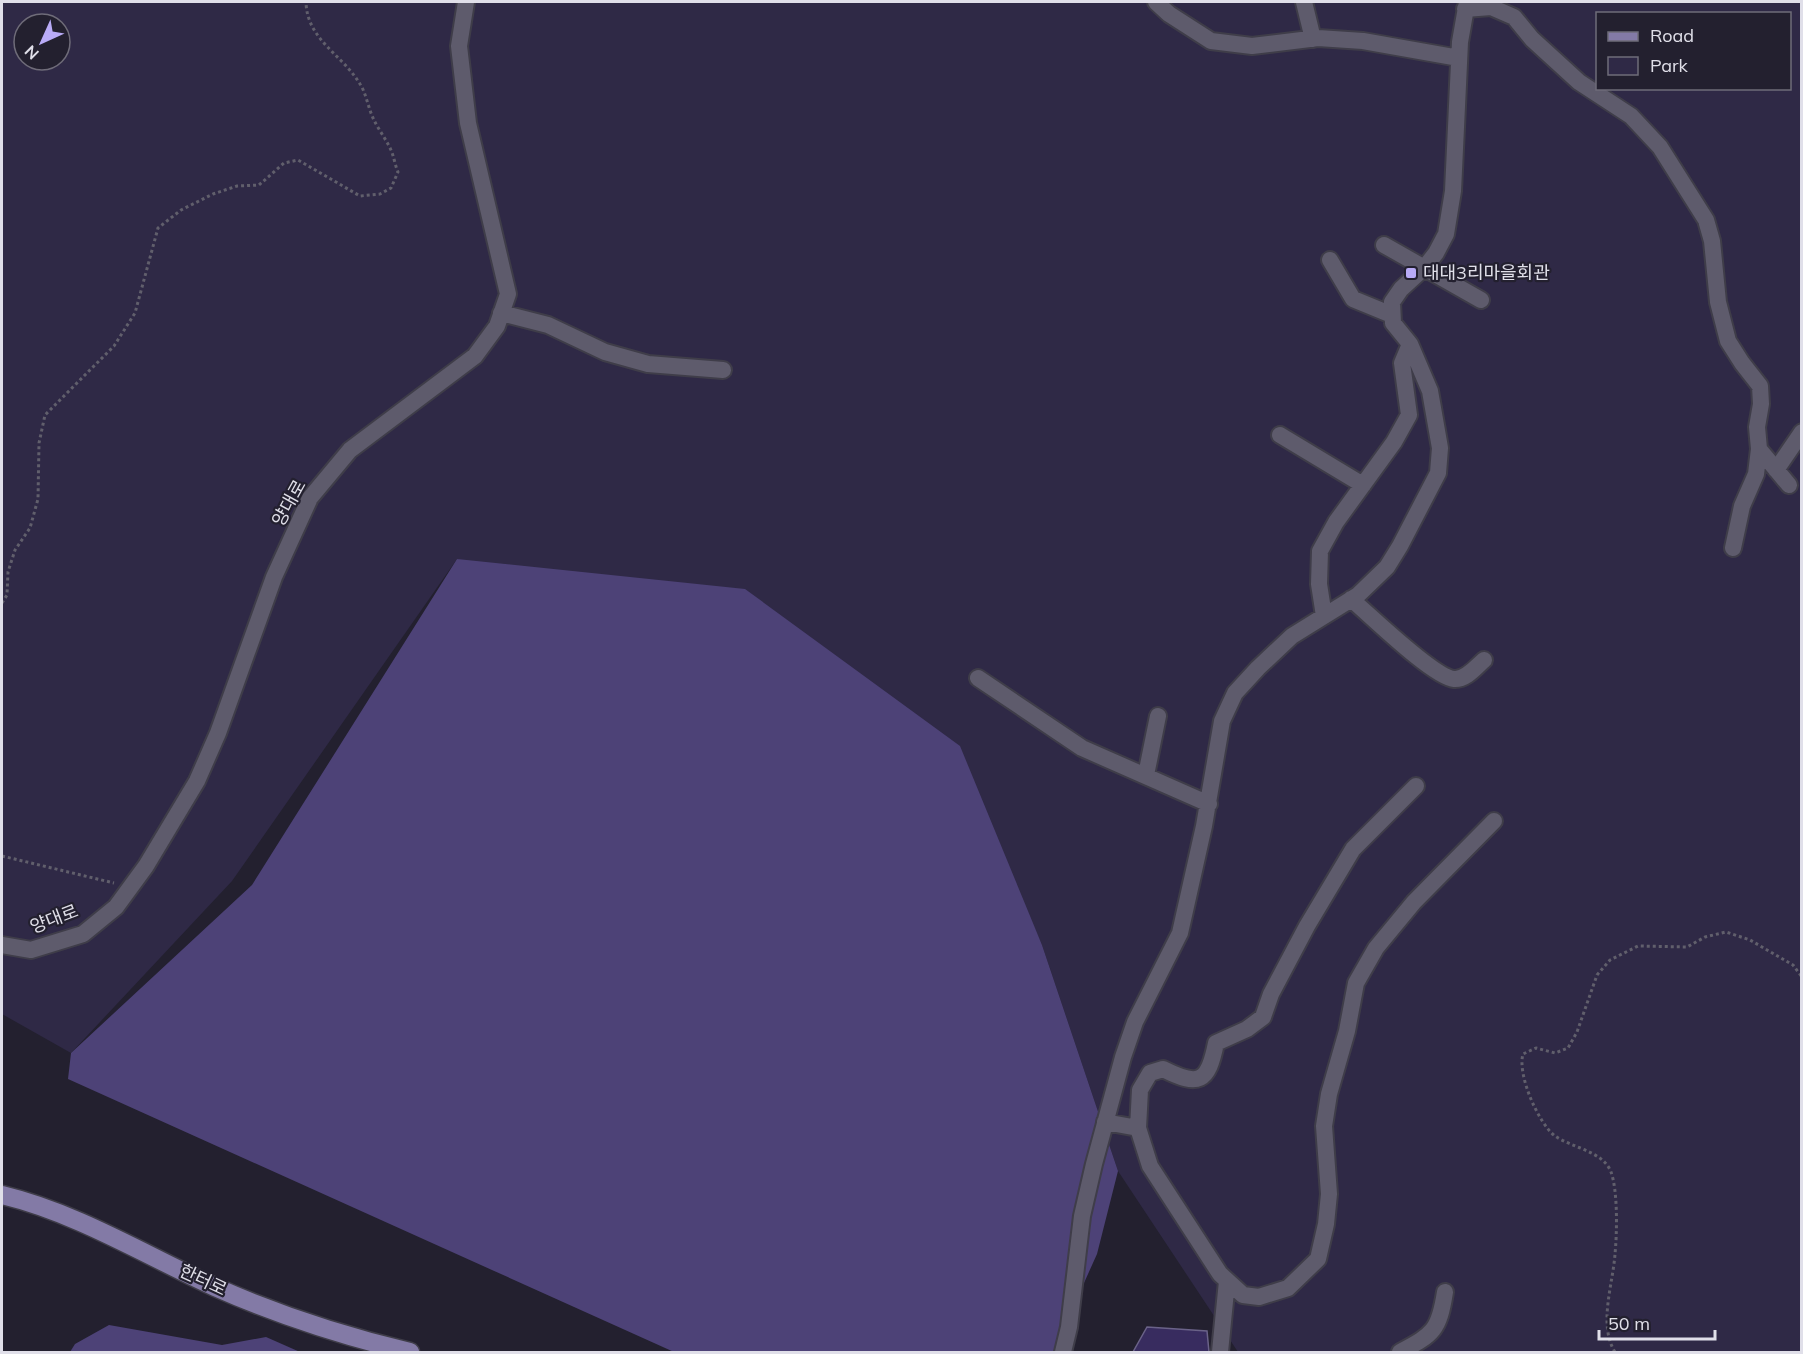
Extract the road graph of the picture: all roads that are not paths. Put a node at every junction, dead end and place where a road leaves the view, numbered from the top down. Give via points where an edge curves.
1 (466, 2) edge
2 (1156, 2) edge
3 (1304, 2) edge
4 (1466, 5) edge
5 (1313, 39) junction
6 (1460, 58) junction
7 (1384, 245) dead end
8 (1330, 260) dead end
9 (1425, 267) junction
10 (1481, 300) dead end
11 (501, 313) junction
12 (1392, 315) junction
13 (1410, 344) junction
14 (723, 370) dead end
15 (1802, 432) edge
16 (1280, 435) dead end
17 (1759, 449) junction
18 (1776, 470) junction
19 (1363, 485) junction
20 (1789, 485) dead end
21 (1733, 548) dead end
22 (1351, 599) junction
23 (1324, 616) junction
24 (1484, 660) dead end
25 (978, 678) dead end
26 (1158, 716) dead end
27 (1146, 775) junction
28 (1416, 786) dead end
29 (1209, 804) junction
30 (1494, 821) dead end
31 (2, 945) edge
32 (1105, 1122) junction
33 (1138, 1128) junction
34 (2, 1195) edge
35 (1227, 1281) junction
36 (1445, 1292) dead end
37 (410, 1353) edge
38 (1063, 1353) edge
39 (1220, 1353) edge
40 (1400, 1353) edge

1 - 11 street, 양대로 via 459,46 468,123 508,294
2 - 5 street via 1211,41 1252,46
3 - 5 street
4 - 6 street
4 - 17 street via 1491,7 1514,17 1579,82 1631,116 1660,147 1706,220 1728,341 1760,386
5 - 6 street via 1363,41
6 - 9 street via 1453,191 1446,234
7 - 9 street
8 - 12 street via 1353,299
9 - 10 street
9 - 12 street via 1392,302
11 - 14 street via 548,325 605,352 648,364
11 - 31 street, 양대로 via 475,356 350,450 310,498 274,577 197,781 146,866 116,907 83,934 31,950
12 - 13 street via 1393,323
13 - 19 street via 1402,363 1409,415
13 - 22 street via 1430,391 1440,448 1438,473 1387,567
15 - 18 street
16 - 19 street
17 - 18 street
17 - 21 street via 1756,474 1742,506
18 - 20 street
19 - 23 street via 1320,551 1319,584
22 - 23 street
22 - 24 street via 1433,670 1453,679 1464,677
23 - 29 street via 1292,636 1235,693 1222,721
25 - 27 street via 1082,748
26 - 27 street
27 - 29 street
28 - 33 street via 1353,849 1307,926 1263,1017 1216,1043 1204,1076 1196,1080 1182,1079 1163,1069 1150,1073 1140,1090
29 - 32 street via 1180,933 1135,1022
30 - 35 street via 1414,902 1376,948 1356,983 1324,1126 1329,1194 1318,1259 1288,1288 1259,1297 1244,1295
32 - 33 street
32 - 38 street via 1082,1216
33 - 35 street via 1150,1166
34 - 37 main road, 한터로 via 64,1216 286,1317
35 - 39 street
36 - 40 street via 1441,1318 1427,1338

